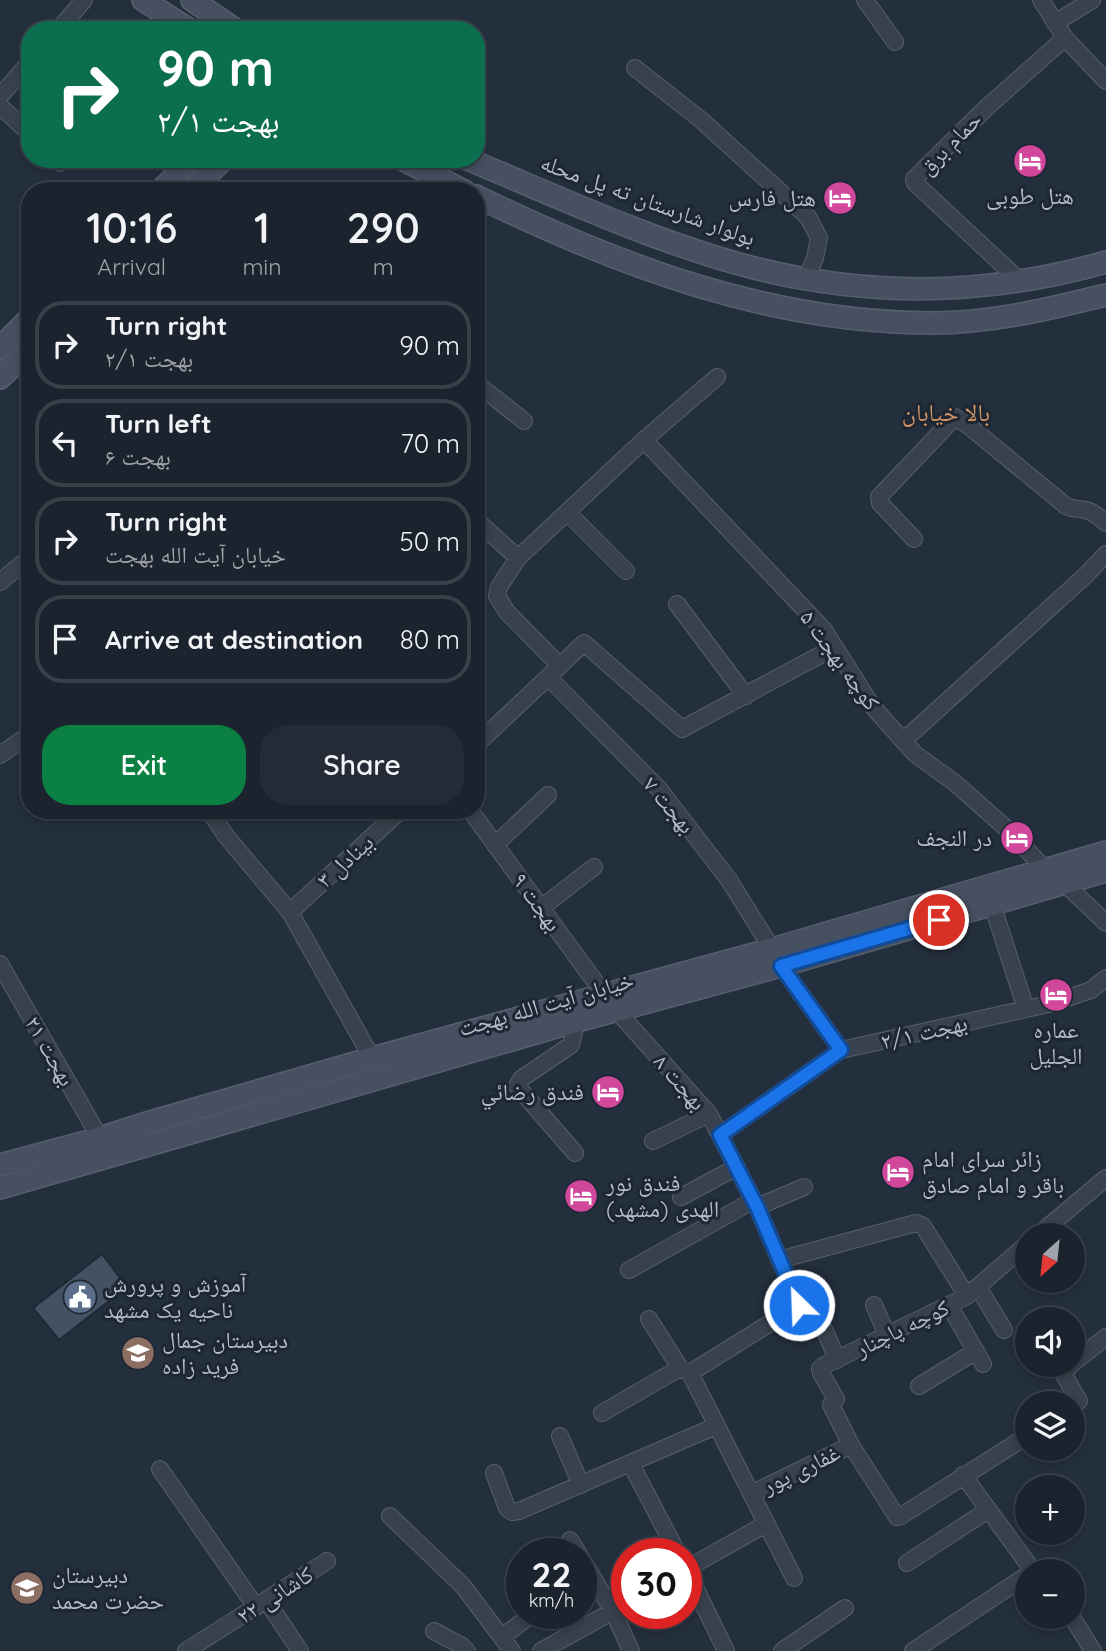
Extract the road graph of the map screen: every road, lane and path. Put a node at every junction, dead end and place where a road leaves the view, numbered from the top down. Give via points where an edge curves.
1 (84, 0) edge
2 (143, 0) edge
3 (192, 0) edge
4 (865, 0) edge
5 (1041, 0) edge
6 (1092, 0) edge
7 (66, 21) edge
8 (173, 21) edge
9 (223, 21) edge
10 (1055, 23) junction
11 (1065, 38) junction
12 (895, 42) dead end
13 (635, 68) dead end
14 (21, 72) edge
15 (1106, 81) edge
16 (0, 96) edge
17 (0, 106) edge
18 (21, 126) edge
19 (485, 166) edge
20 (183, 168) edge
21 (216, 168) edge
22 (419, 168) edge
23 (169, 182) edge
24 (201, 182) edge
25 (447, 182) edge
26 (485, 200) edge
27 (1106, 262) edge
28 (806, 279) junction
29 (1020, 281) junction
30 (1106, 295) edge
31 (21, 327) edge
32 (0, 348) edge
33 (21, 358) edge
34 (717, 377) dead end
35 (0, 378) edge
36 (485, 390) edge
37 (524, 421) dead end
38 (644, 440) junction
39 (567, 512) junction
40 (1106, 523) edge
41 (485, 528) edge
42 (914, 539) dead end
43 (1106, 554) edge
44 (518, 558) junction
45 (21, 564) edge
46 (626, 571) dead end
47 (0, 582) edge
48 (677, 604) dead end
49 (835, 647) junction
50 (553, 671) junction
51 (746, 696) junction
52 (485, 736) edge
53 (21, 740) edge
54 (903, 741) junction
55 (0, 755) edge
56 (548, 794) dead end
57 (215, 819) edge
58 (391, 819) edge
59 (476, 819) edge
60 (495, 845) junction
61 (1106, 852) edge
62 (594, 867) dead end
63 (1045, 869) junction
64 (1106, 871) edge
65 (1064, 883) junction
66 (992, 904) junction
67 (541, 908) junction
68 (290, 912) junction
69 (1106, 923) edge
70 (776, 958) junction
71 (0, 964) edge
72 (1106, 978) edge
73 (611, 1002) junction
74 (1026, 1009) junction
75 (570, 1023) junction
76 (841, 1050) junction
77 (372, 1058) junction
78 (709, 1114) junction
79 (720, 1135) junction
80 (100, 1139) junction
81 (653, 1141) dead end
82 (575, 1153) dead end
83 (0, 1166) edge
84 (737, 1167) junction
85 (1100, 1182) edge
86 (0, 1188) edge
87 (804, 1188) dead end
88 (681, 1197) dead end
89 (1106, 1199) edge
90 (756, 1204) junction
91 (1052, 1223) edge
92 (1015, 1254) edge
93 (779, 1261) junction
94 (629, 1270) dead end
95 (972, 1292) junction
96 (874, 1304) dead end
97 (799, 1305) junction
98 (949, 1305) junction
99 (649, 1319) dead end
100 (1004, 1330) dead end
101 (887, 1335) junction
102 (1106, 1337) edge
103 (1085, 1353) edge
104 (836, 1360) junction
105 (685, 1371) junction
106 (919, 1386) dead end
107 (602, 1413) dead end
108 (716, 1426) junction
109 (560, 1437) dead end
110 (1015, 1443) edge
111 (851, 1445) junction
112 (631, 1464) junction
113 (160, 1469) dead end
114 (494, 1473) dead end
115 (962, 1475) junction
116 (581, 1485) junction
117 (751, 1494) junction
118 (988, 1510) junction
119 (390, 1516) dead end
120 (766, 1524) junction
121 (670, 1538) edge
122 (1024, 1559) edge
123 (702, 1560) edge
124 (327, 1561) dead end
125 (907, 1563) dead end
126 (597, 1578) edge
127 (794, 1578) dead end
128 (1015, 1583) edge
129 (611, 1596) edge
130 (702, 1602) edge
131 (261, 1604) junction
132 (845, 1608) dead end
133 (611, 1612) edge
134 (513, 1629) edge
135 (626, 1629) edge
136 (1079, 1629) edge
137 (434, 1631) dead end
138 (502, 1637) junction
139 (186, 1651) edge
140 (300, 1651) edge
141 (467, 1651) edge
142 (512, 1651) edge
143 (541, 1651) edge
144 (631, 1651) edge
145 (726, 1651) edge
146 (782, 1651) edge
147 (913, 1651) edge
148 (1093, 1651) edge

1 - 7 street
2 - 8 main road
3 - 9 main road
4 - 12 street
5 - 10 street
6 - 10 street
10 - 11 street
11 - 15 street
11 - 29 street, حمام برق via 914,179
13 - 28 street via 700,119 808,217 819,238
14 - 16 street
17 - 18 street
19 - 28 main road, بولوار شارستان ته پل محله via 639,230 739,264
20 - 23 main road
21 - 24 main road
22 - 25 main road
26 - 30 main road via 626,263 729,297 797,310 869,321 935,323 990,319
27 - 29 main road, بولوار شارستان ته پل محله
28 - 29 main road, بولوار شارستان ته پل محله via 933,290
31 - 32 main road
33 - 35 main road
34 - 38 street
36 - 37 street
38 - 39 street
38 - 49 street, کوچه بهجت ۵ via 816,621
39 - 44 street
39 - 46 street
40 - 42 street via 1095,514 1066,506 955,417 879,496
41 - 44 street
43 - 54 street
44 - 50 street, بهجت ۷ via 497,596
45 - 47 street
48 - 51 street
49 - 51 street
49 - 54 street, کوچه بهجت ۵ via 872,706
50 - 51 street via 584,643 682,729
50 - 52 street
50 - 70 street, بهجت ۷ via 659,789 729,880
53 - 55 street
54 - 63 street, کوچه بهجت ۵ via 1007,828
56 - 60 street
57 - 68 street
58 - 68 street, بینادل ۳
59 - 60 street, بهجت ۹
60 - 67 street, بهجت ۹
61 - 63 main road, خیابان آیت الله بهجت
62 - 67 street
63 - 70 main road, خیابان آیت الله بهجت
64 - 65 main road, خیابان آیت الله بهجت
65 - 66 main road, خیابان آیت الله بهجت
65 - 69 street
66 - 70 main road, خیابان آیت الله بهجت
66 - 74 street
67 - 73 street, بهجت ۹
68 - 77 street
70 - 73 main road, خیابان آیت الله بهجت
70 - 76 street, بهجت ۷
71 - 80 street, بهجت ۲۱
72 - 74 street, بهجت ۲/۱ via 1091,990
73 - 75 main road, خیابان آیت الله بهجت
73 - 77 main road, خیابان آیت الله بهجت
73 - 78 street, بهجت ۸
74 - 76 street, بهجت ۲/۱
75 - 82 street via 574,1033 571,1045 517,1086
75 - 86 main road, خیابان آیت الله بهجت
76 - 79 street, بهجت ۲/۱
77 - 80 main road, خیابان آیت الله بهجت
78 - 79 street, بهجت ۸
78 - 81 street
79 - 84 street, بهجت ۸
80 - 83 main road, خیابان آیت الله بهجت
84 - 88 street
84 - 90 street, بهجت ۸
85 - 89 street
85 - 91 street
87 - 90 street
90 - 93 street, بهجت ۸
90 - 94 street
92 - 95 street, کوچه پاچنار
93 - 95 street via 916,1223 923,1226
93 - 97 street, بهجت ۸
95 - 98 street, کوچه پاچنار
95 - 100 street
96 - 101 street
97 - 104 street, بهجت ۸ via 816,1315
97 - 105 street
98 - 101 street, کوچه پاچنار
98 - 106 street via 980,1357
99 - 105 street
101 - 104 street, کوچه پاچنار
102 - 103 street
104 - 111 street via 823,1366 821,1373 836,1399 831,1405
105 - 107 street
105 - 108 street
108 - 112 street
108 - 117 street
109 - 116 street
110 - 115 street
111 - 115 street via 897,1517
111 - 117 street, غفاری پور
112 - 116 street
112 - 121 street
113 - 131 street
114 - 116 street via 512,1512
115 - 118 street
117 - 120 street
118 - 122 street
118 - 125 street
119 - 138 street via 463,1586
120 - 123 street
120 - 127 street
124 - 131 street, کاشانی ۲۲
126 - 129 street
128 - 147 street
130 - 145 street
131 - 139 street, کاشانی ۲۲
131 - 140 street
132 - 146 street
133 - 143 street
134 - 138 street
135 - 144 street
136 - 148 street
137 - 141 street
138 - 142 street

